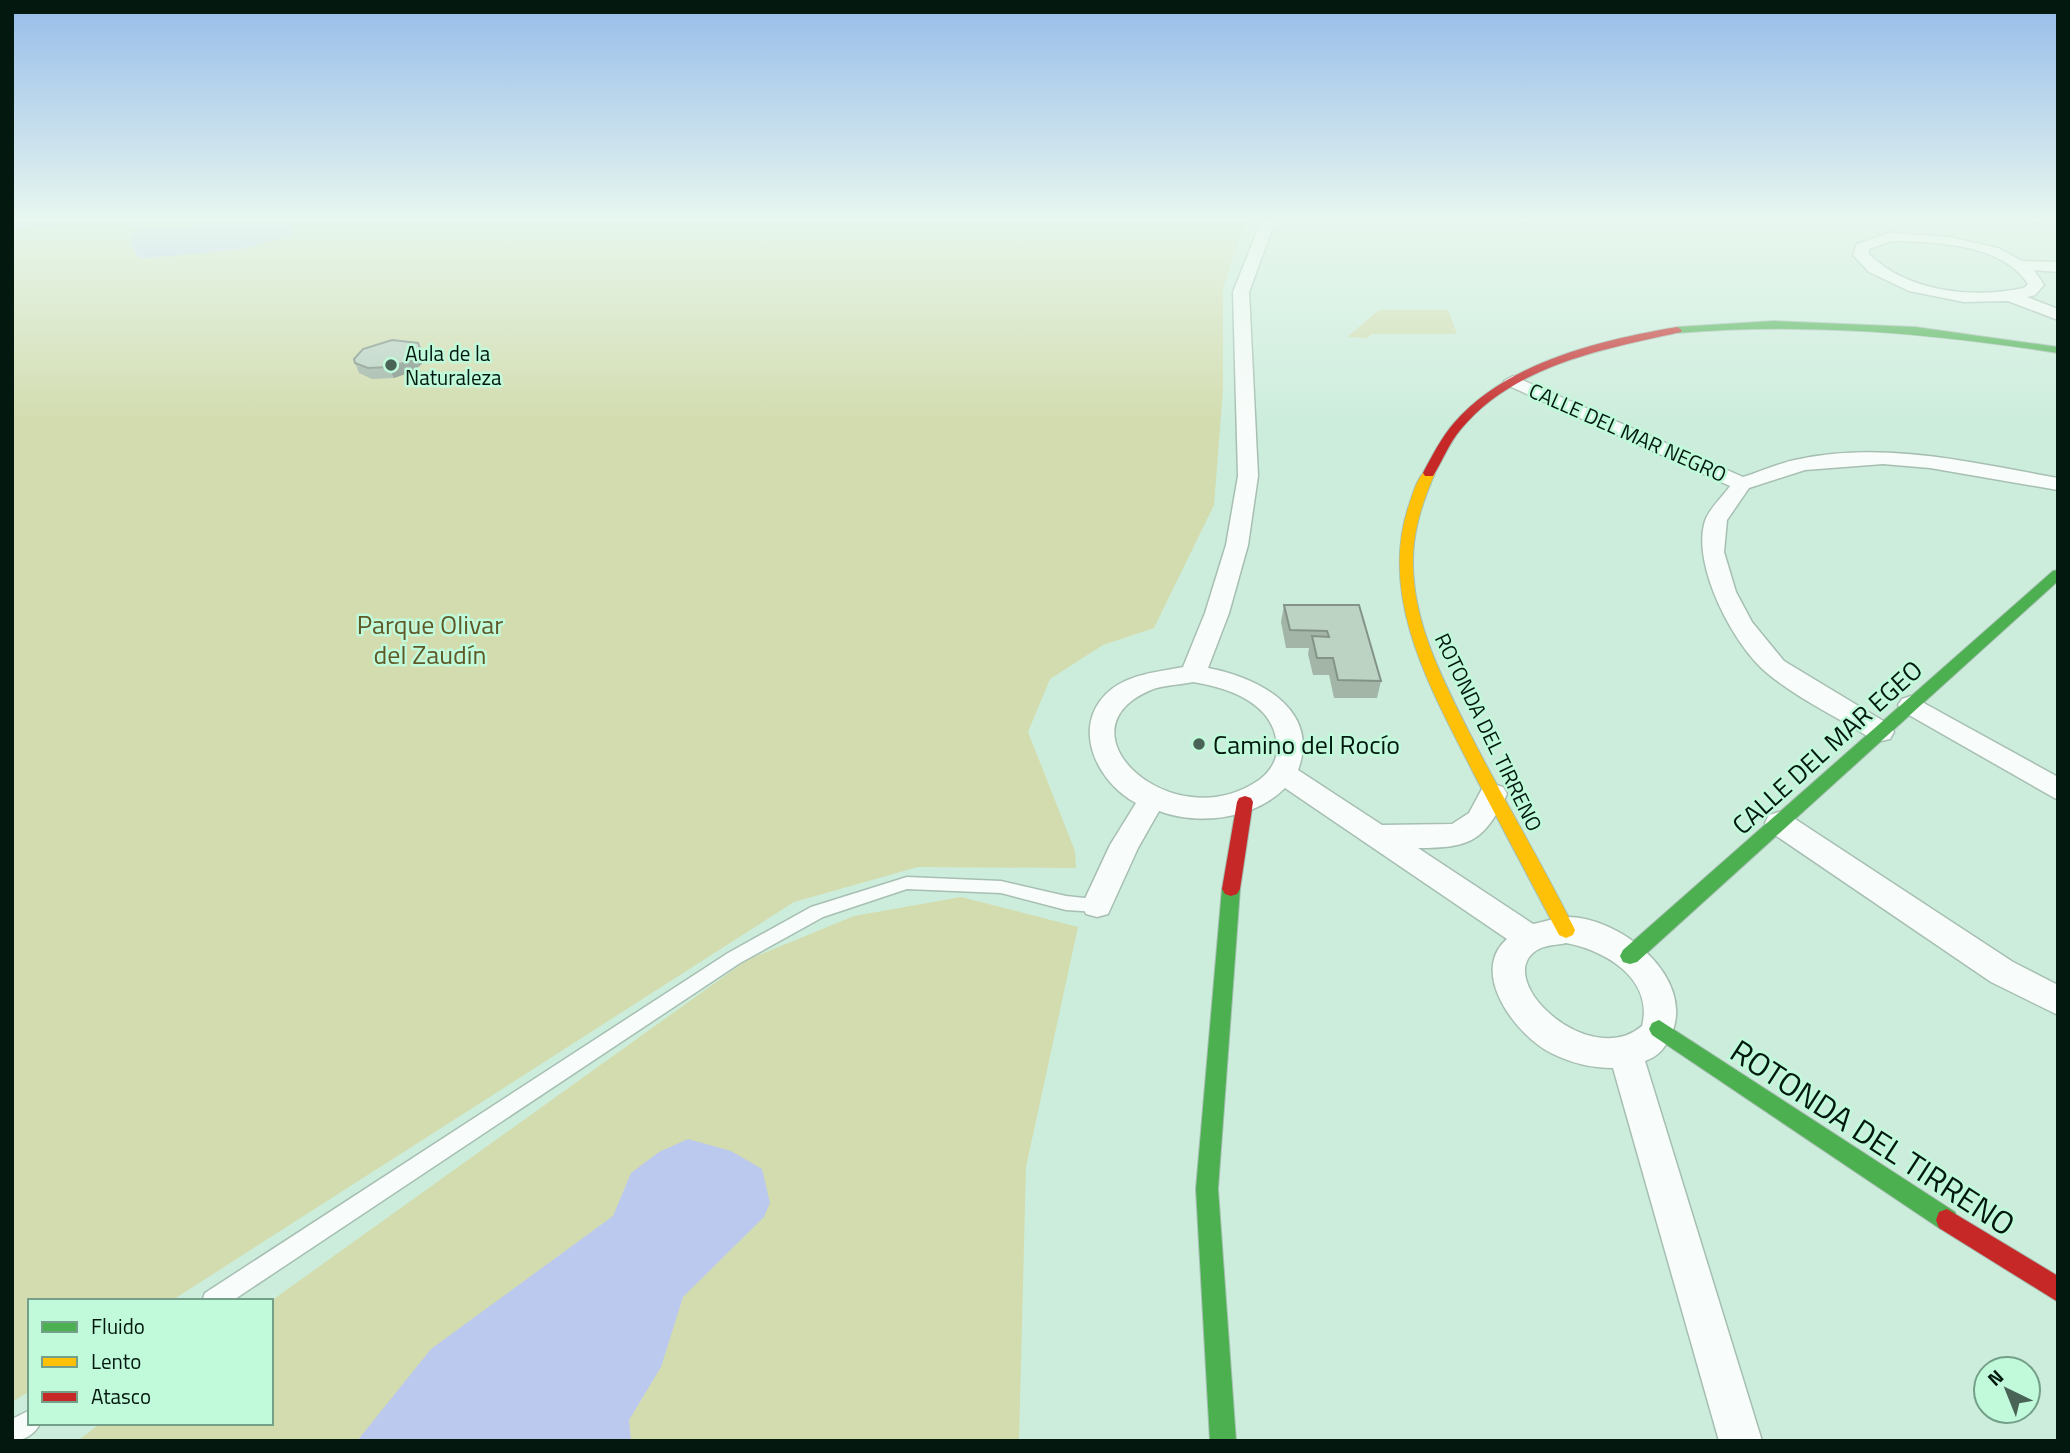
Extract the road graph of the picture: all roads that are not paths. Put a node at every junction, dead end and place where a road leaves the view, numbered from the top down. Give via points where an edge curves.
1 (1243, 287) edge
2 (1917, 287) edge
3 (2033, 287) edge
4 (2012, 297) junction
5 (2058, 315) edge
6 (2058, 350) edge
7 (1513, 381) junction
8 (1742, 484) junction
9 (2058, 484) edge
10 (2058, 575) edge
11 (1193, 674) junction
12 (1911, 705) junction
13 (1881, 732) junction
14 (1284, 774) junction
15 (2058, 790) edge
16 (1493, 794) junction
17 (1153, 798) junction
18 (1245, 802) junction
19 (1779, 823) junction
20 (1381, 836) junction
21 (1097, 905) joint
22 (1566, 930) junction
23 (1528, 937) junction
24 (1630, 956) junction
25 (2058, 1001) edge
26 (1659, 1028) junction
27 (1626, 1053) junction
28 (2058, 1290) edge
29 (216, 1299) edge
30 (28, 1423) edge
31 (12, 1433) edge
32 (1223, 1441) edge
33 (1741, 1441) edge

1 - 11 street via 1248,476 1217,613
2 - 4 street via 1961,297
3 - 4 street
4 - 5 street
6 - 7 street, ROTONDA DEL TIRRENO via 1888,325 1743,323 1656,333 1584,351
7 - 8 street, CALLE DEL MAR NEGRO
7 - 16 street, ROTONDA DEL TIRRENO via 1469,410 1438,451 1412,509 1407,579 1415,626 1437,682
8 - 9 street via 1802,464 1883,458
8 - 13 street via 1716,520 1713,552 1724,592 1742,625 1775,667
10 - 12 street, CALLE DEL MAR EGEO
11 - 14 street via 1244,686 1281,716 1290,735 1291,755
11 - 17 street via 1166,675 1121,693 1107,709 1100,727 1101,747 1110,767 1128,785
12 - 13 street, CALLE DEL MAR EGEO
12 - 15 street
13 - 19 street, CALLE DEL MAR EGEO
14 - 18 street via 1268,790
14 - 20 street
16 - 20 street via 1479,821 1464,831 1445,836
16 - 22 street, ROTONDA DEL TIRRENO
17 - 18 street via 1184,807 1215,808
17 - 21 street
18 - 32 street via 1233,865 1207,1189
19 - 24 street, CALLE DEL MAR EGEO
19 - 25 street via 2002,972
20 - 23 street
21 - 29 lane via 1066,903 1001,887 907,883 817,912 734,958
22 - 23 street
22 - 24 street via 1610,943
23 - 27 street via 1515,948 1508,964 1508,983 1516,1003 1532,1022 1577,1049 1602,1055
24 - 26 street via 1657,991 1662,1011
26 - 27 street via 1647,1044
26 - 28 street, ROTONDA DEL TIRRENO via 1870,1171
27 - 33 street
30 - 31 lane

